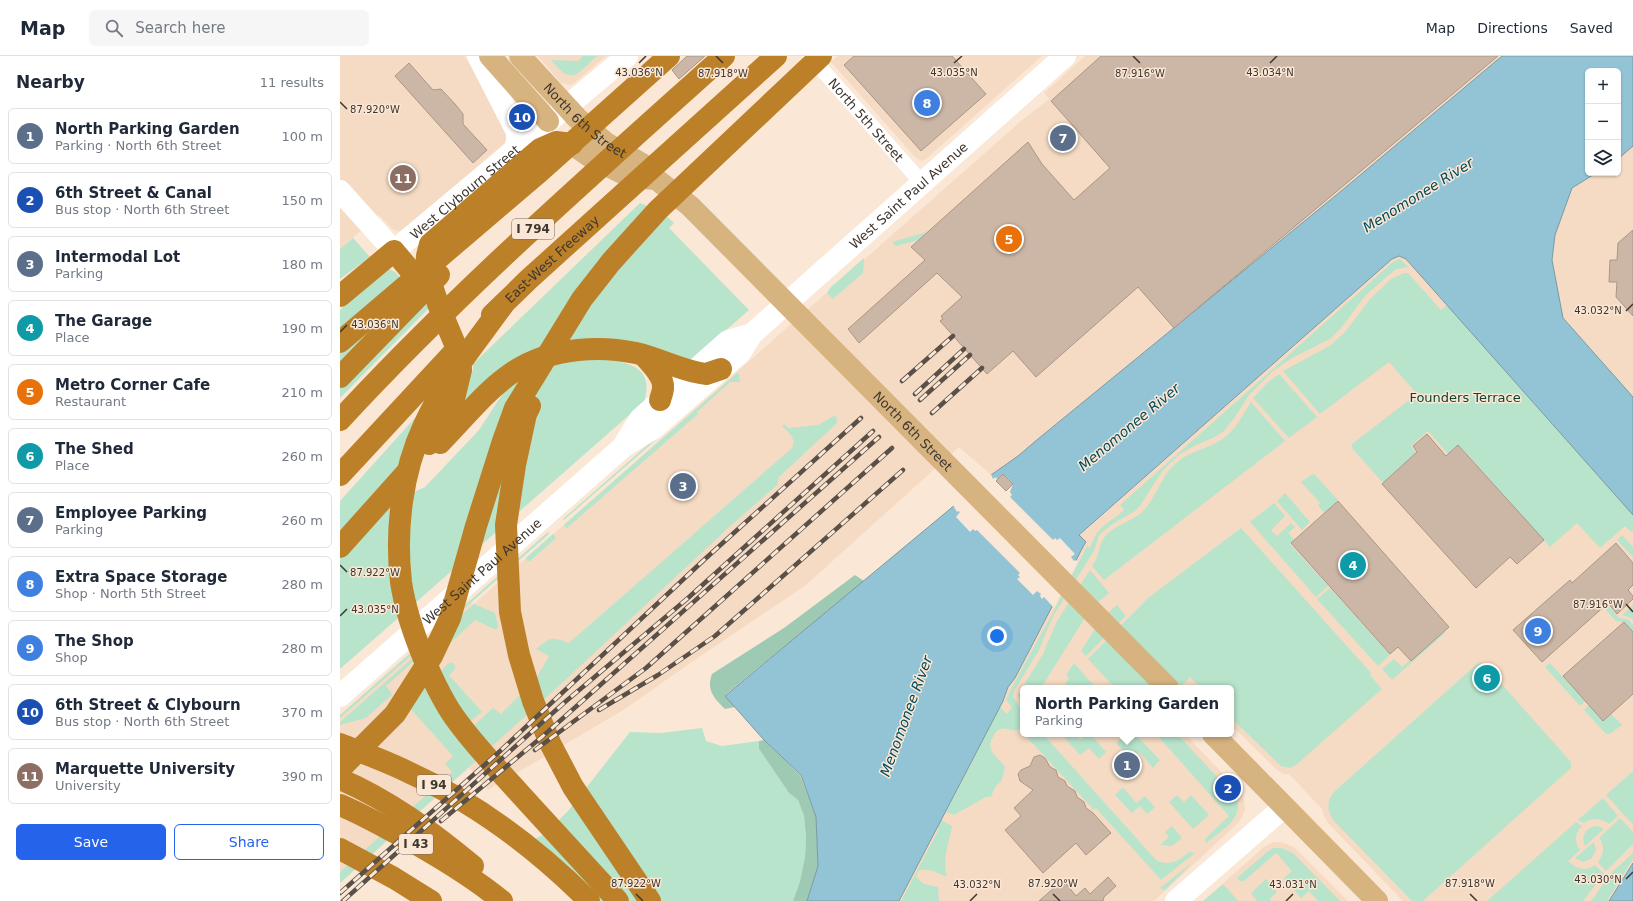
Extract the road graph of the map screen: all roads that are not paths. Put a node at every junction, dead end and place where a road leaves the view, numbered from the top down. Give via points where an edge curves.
1 (478, 56) edge
2 (490, 56) edge
3 (520, 56) edge
4 (627, 56) edge
5 (669, 56) edge
6 (724, 56) edge
7 (776, 56) edge
8 (810, 56) edge
9 (820, 56) edge
10 (1066, 56) edge
11 (566, 107) junction
12 (548, 121) junction
13 (572, 144) joint
14 (514, 150) junction
15 (536, 175) junction
16 (656, 179) junction
17 (922, 183) junction
18 (340, 191) edge
19 (394, 251) junction
20 (340, 296) edge
21 (438, 304) junction
22 (502, 305) junction
23 (566, 324) junction
24 (752, 334) junction
25 (340, 342) edge
26 (644, 356) junction
27 (721, 369) junction
28 (693, 372) junction
29 (340, 377) edge
30 (660, 400) junction
31 (340, 420) edge
32 (624, 446) junction
33 (340, 476) edge
34 (400, 481) junction
35 (340, 547) edge
36 (1165, 685) edge
37 (340, 696) edge
38 (1216, 737) edge
39 (340, 744) edge
40 (340, 769) edge
41 (340, 779) edge
42 (340, 805) edge
43 (1284, 806) junction
44 (340, 850) edge
45 (340, 864) edge
46 (495, 895) edge
47 (414, 901) edge
48 (431, 901) edge
49 (589, 901) edge
50 (618, 901) edge
51 (650, 901) edge
52 (1176, 901) edge
53 (1377, 901) edge

1 - 14 street via 517,132
2 - 12 main road, North 6th Street
3 - 11 main road, North 6th Street
4 - 11 street, West Clybourn Street
5 - 15 highway
6 - 31 highway, I 794 via 505,254
7 - 22 highway, East-West Freeway / I 794
8 - 17 street, North 5th Street
9 - 23 highway via 658,210 611,262
10 - 17 street, West Saint Paul Avenue
11 - 12 street, West Clybourn Street
11 - 16 main road, North 6th Street via 606,143 642,164
12 - 14 street, West Clybourn Street
13 - 16 main road, North 6th Street via 592,158 630,177
13 - 21 highway via 556,142 540,149 430,244 426,268
14 - 19 street, West Clybourn Street
15 - 25 highway
15 - 29 highway
16 - 36 main road, North 6th Street via 690,206
17 - 24 street, West Saint Paul Avenue
18 - 19 street
19 - 20 highway
19 - 21 highway
21 - 34 highway via 460,356 460,379 446,417
22 - 33 highway, East-West Freeway / I 794 via 451,355
22 - 50 highway via 445,384 418,442 406,480 399,534 403,591 417,642 434,684 454,718
23 - 40 highway via 515,408 502,441 450,618 432,656 395,714
23 - 51 highway via 526,414 510,489 506,525 510,612 518,655 550,743 573,787
24 - 27 street, West Saint Paul Avenue via 740,353
24 - 28 street, West Saint Paul Avenue via 728,341
26 - 28 highway
26 - 30 highway via 664,387
26 - 34 highway via 615,350 588,349 559,353 530,362 503,378 420,464
27 - 28 highway via 706,374
27 - 32 street, West Saint Paul Avenue via 654,428
28 - 30 street, West Saint Paul Avenue
30 - 32 street, West Saint Paul Avenue via 640,419
32 - 37 street, West Saint Paul Avenue
34 - 35 highway
38 - 43 main road
39 - 49 highway, I 94 via 410,772 472,807 521,840
41 - 46 highway via 395,808 449,846 479,871
42 - 46 highway, I 43 via 427,850
43 - 52 street
43 - 53 main road
44 - 48 highway
45 - 47 highway

